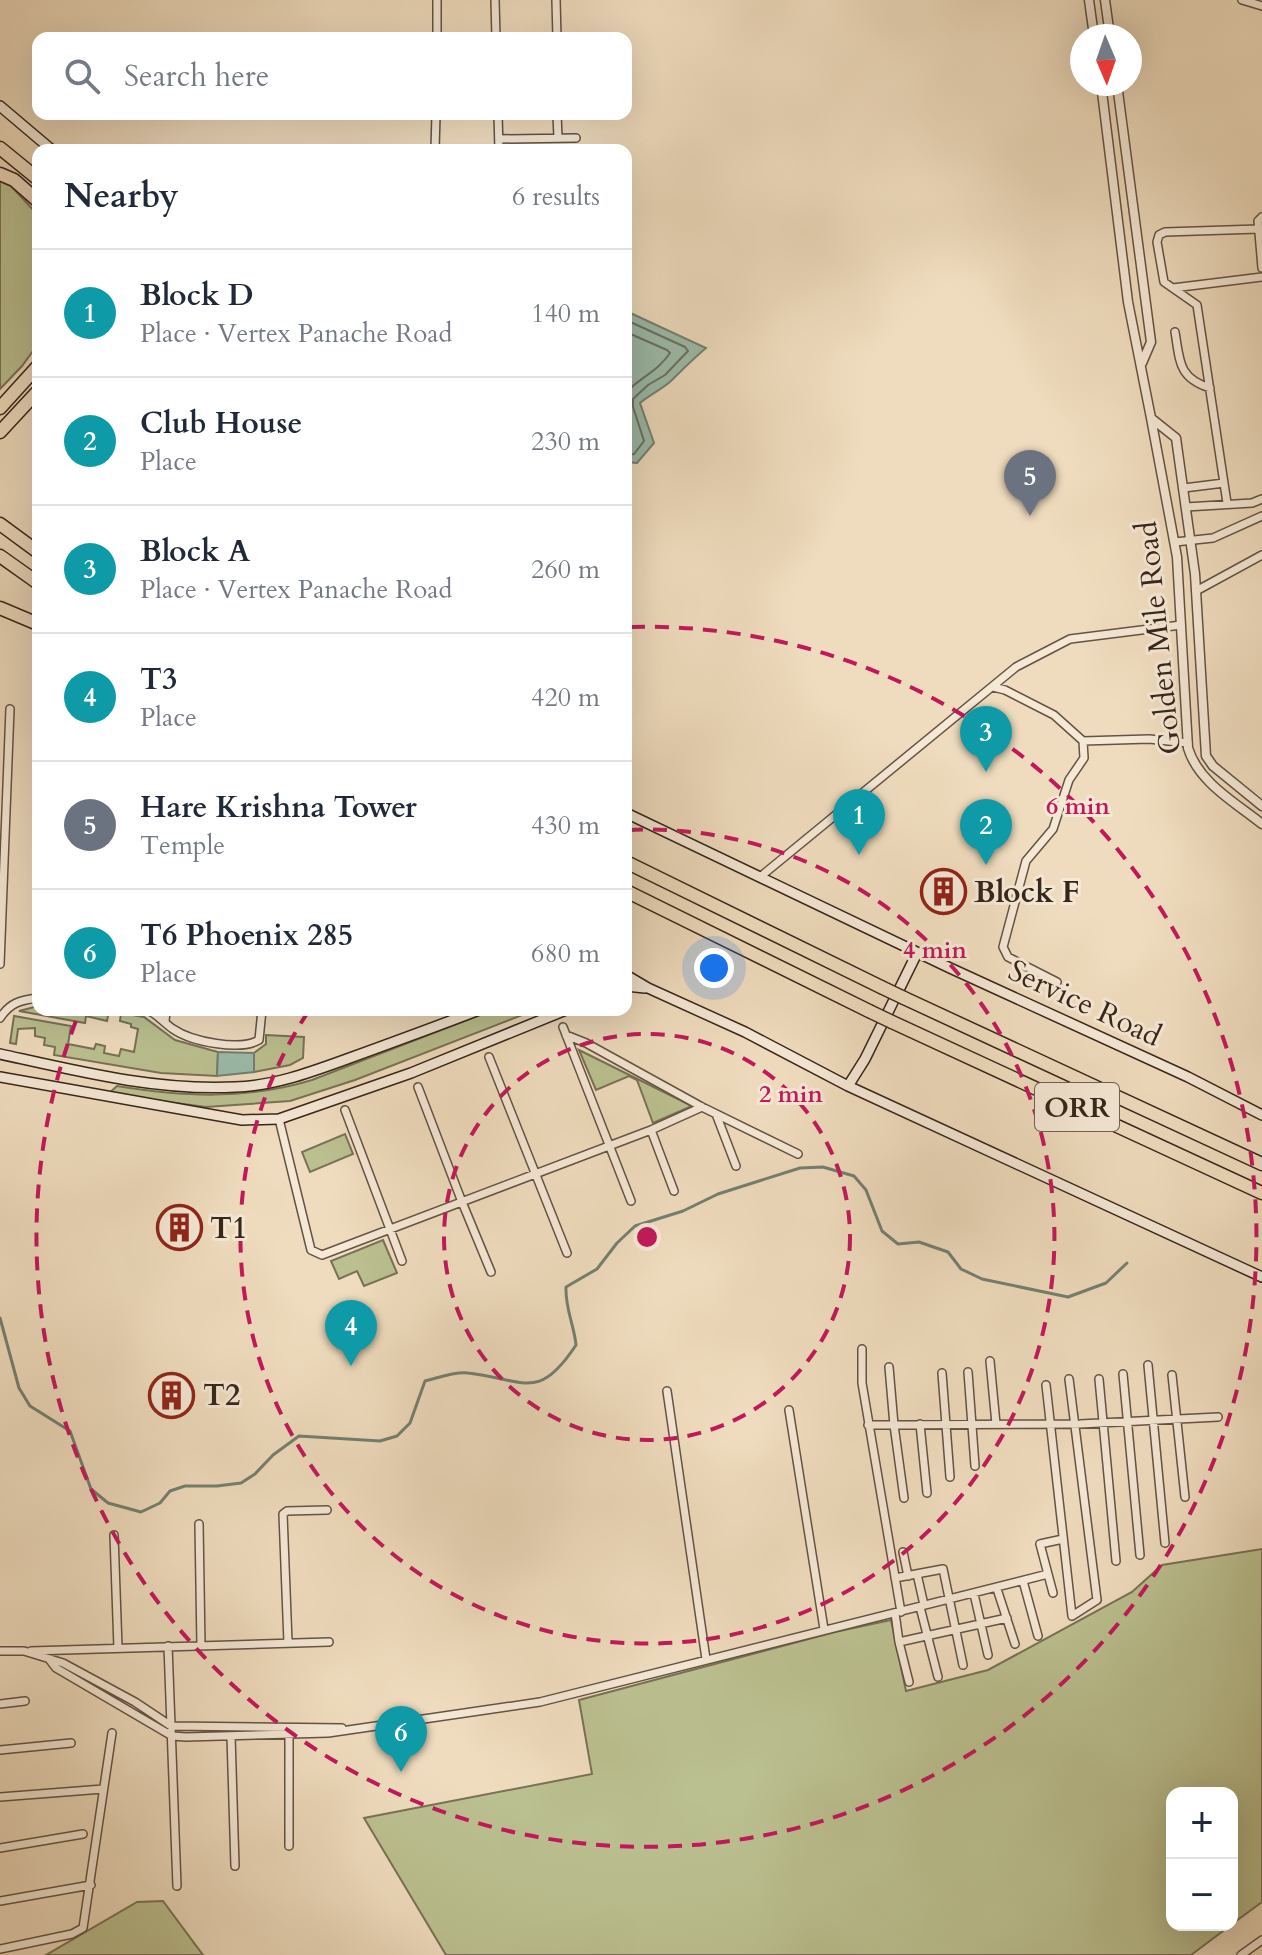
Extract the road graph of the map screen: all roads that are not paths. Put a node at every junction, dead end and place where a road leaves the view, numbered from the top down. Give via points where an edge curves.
1 (437, 0) edge
2 (495, 0) edge
3 (556, 0) edge
4 (1089, 0) edge
5 (1105, 0) edge
6 (1242, 0) edge
7 (1262, 6) edge
8 (1092, 24) edge
9 (1108, 24) edge
10 (437, 32) edge
11 (496, 32) edge
12 (557, 32) edge
13 (1102, 96) edge
14 (1119, 96) edge
15 (0, 106) edge
16 (436, 120) edge
17 (498, 120) edge
18 (557, 120) edge
19 (558, 138) junction
20 (576, 138) dead end
21 (499, 139) junction
22 (45, 144) edge
23 (435, 144) edge
24 (499, 144) edge
25 (0, 148) edge
26 (0, 174) edge
27 (32, 174) edge
28 (32, 196) edge
29 (1262, 217) edge
30 (1258, 229) junction
31 (1262, 268) edge
32 (1262, 277) edge
33 (1171, 288) junction
34 (1175, 332) dead end
35 (1142, 364) junction
36 (32, 373) edge
37 (1210, 388) junction
38 (32, 397) edge
39 (0, 408) edge
40 (1151, 418) junction
41 (0, 432) edge
42 (1224, 483) junction
43 (1184, 488) junction
44 (1262, 499) edge
45 (1227, 503) junction
46 (1186, 507) junction
47 (1262, 516) edge
48 (0, 524) edge
49 (1192, 541) junction
50 (1175, 542) junction
51 (32, 548) edge
52 (1262, 555) edge
53 (0, 556) edge
54 (32, 579) edge
55 (1196, 591) junction
56 (0, 608) edge
57 (32, 621) edge
58 (1181, 625) junction
59 (993, 687) junction
60 (10, 709) dead end
61 (1083, 741) junction
62 (1188, 743) junction
63 (1262, 806) edge
64 (632, 816) edge
65 (1262, 824) edge
66 (632, 865) edge
67 (760, 877) junction
68 (632, 894) edge
69 (917, 953) junction
70 (0, 964) edge
71 (632, 979) edge
72 (1057, 982) dead end
73 (632, 987) edge
74 (648, 988) junction
75 (32, 999) edge
76 (156, 1016) edge
77 (166, 1016) edge
78 (261, 1016) edge
79 (463, 1016) edge
80 (551, 1016) edge
81 (0, 1018) edge
82 (165, 1022) junction
83 (0, 1054) edge
84 (489, 1057) dead end
85 (98, 1074) junction
86 (0, 1077) edge
87 (848, 1086) junction
88 (418, 1087) dead end
89 (94, 1094) junction
90 (702, 1107) junction
91 (345, 1110) dead end
92 (716, 1114) junction
93 (1262, 1115) edge
94 (279, 1119) junction
95 (651, 1130) junction
96 (608, 1147) junction
97 (798, 1154) dead end
98 (1262, 1164) edge
99 (736, 1166) dead end
100 (537, 1175) junction
101 (674, 1191) dead end
102 (1262, 1193) edge
103 (631, 1201) dead end
104 (462, 1202) junction
105 (390, 1230) junction
106 (567, 1253) dead end
107 (402, 1261) dead end
108 (491, 1272) dead end
109 (1262, 1277) edge
110 (862, 1349) dead end
111 (990, 1361) dead end
112 (1148, 1365) dead end
113 (889, 1367) dead end
114 (968, 1372) dead end
115 (942, 1373) dead end
116 (1123, 1374) dead end
117 (1172, 1375) dead end
118 (1069, 1379) dead end
119 (1099, 1379) dead end
120 (1046, 1385) dead end
121 (667, 1391) dead end
122 (789, 1410) dead end
123 (1218, 1417) dead end
124 (1175, 1419) junction
125 (1154, 1420) junction
126 (1126, 1421) junction
127 (1101, 1423) junction
128 (920, 1424) junction
129 (946, 1424) junction
130 (972, 1424) junction
131 (996, 1424) junction
132 (1050, 1424) junction
133 (1073, 1424) junction
134 (868, 1425) junction
135 (894, 1425) junction
136 (975, 1466) dead end
137 (950, 1477) dead end
138 (927, 1493) dead end
139 (1185, 1497) dead end
140 (904, 1498) dead end
141 (327, 1510) dead end
142 (199, 1524) dead end
143 (114, 1535) dead end
144 (1063, 1539) junction
145 (1165, 1543) dead end
146 (903, 1552) dead end
147 (1140, 1555) dead end
148 (1116, 1561) dead end
149 (1048, 1574) junction
150 (913, 1575) junction
151 (895, 1578) junction
152 (1023, 1581) junction
153 (997, 1589) junction
154 (1053, 1593) dead end
155 (974, 1594) junction
156 (949, 1600) junction
157 (922, 1606) junction
158 (898, 1613) junction
159 (1007, 1618) junction
160 (981, 1625) junction
161 (824, 1629) junction
162 (955, 1631) junction
163 (928, 1635) junction
164 (1038, 1636) dead end
165 (288, 1642) junction
166 (329, 1642) dead end
167 (899, 1642) junction
168 (1015, 1644) dead end
169 (168, 1646) junction
170 (201, 1646) junction
171 (118, 1648) junction
172 (0, 1651) edge
173 (24, 1651) junction
174 (988, 1655) dead end
175 (49, 1659) junction
176 (706, 1659) junction
177 (963, 1665) dead end
178 (938, 1677) dead end
179 (909, 1682) dead end
180 (25, 1701) dead end
181 (0, 1704) edge
182 (171, 1726) junction
183 (289, 1730) junction
184 (112, 1733) dead end
185 (172, 1736) junction
186 (231, 1736) junction
187 (71, 1743) dead end
188 (0, 1750) edge
189 (103, 1789) junction
190 (0, 1797) edge
191 (83, 1834) dead end
192 (289, 1846) dead end
193 (0, 1848) edge
194 (235, 1866) dead end
195 (91, 1885) junction
196 (177, 1886) dead end
197 (0, 1901) edge
198 (1259, 1943) edge
199 (0, 1949) edge
200 (1262, 1953) edge
201 (1241, 1955) edge

1 - 10 street
2 - 11 street
3 - 12 street
4 - 8 street
5 - 9 street
6 - 7 street
13 - 35 street, Golden Mile Road via 1128,302
14 - 35 street, Golden Mile Road via 1151,342
15 - 22 main road
16 - 23 street
17 - 21 street
18 - 19 street
19 - 20 street
19 - 21 street
21 - 24 street
25 - 27 highway
26 - 28 highway
29 - 30 street
30 - 31 street
30 - 33 street via 1161,234 1157,242 1164,282
32 - 33 street
33 - 37 street via 1197,305
34 - 37 street via 1184,374
35 - 40 street, Golden Mile Road
36 - 39 highway
37 - 42 street
38 - 41 highway
40 - 43 street, Golden Mile Road via 1176,438
40 - 50 street, Golden Mile Road
42 - 43 street
42 - 45 street
43 - 46 street, Golden Mile Road
44 - 45 street
45 - 46 street
46 - 49 street, Golden Mile Road
47 - 49 street via 1213,538
48 - 51 highway
49 - 50 street
49 - 55 street, Golden Mile Road
50 - 58 street, Golden Mile Road
52 - 55 street
53 - 54 highway
55 - 63 street, Golden Mile Road via 1206,756
56 - 57 highway
58 - 59 street via 1070,639 1016,667
58 - 62 street, Golden Mile Road
59 - 61 street via 1054,715
59 - 67 street
60 - 70 street
61 - 62 street
61 - 72 street via 1084,758 1069,780 1053,829 1026,861 1003,947 1008,957
62 - 65 street, Golden Mile Road via 1199,773
64 - 67 main road, Service Road
66 - 98 highway, ORR, bridge
67 - 69 main road, Service Road
68 - 102 highway, ORR, bridge via 892,1022
69 - 87 main road
69 - 93 main road, Service Road
71 - 74 main road
73 - 74 main road
74 - 87 main road
75 - 81 street via 16,1002
76 - 82 street
77 - 82 street
78 - 82 street via 259,1040 249,1045 206,1041
79 - 85 main road via 272,1083 175,1086
80 - 94 main road
83 - 85 main road
84 - 100 street
85 - 89 main road
86 - 89 main road
87 - 109 main road
88 - 104 street
89 - 94 main road via 242,1120
90 - 92 street
90 - 95 street
90 - 96 street via 564,1031
91 - 105 street
92 - 97 street
92 - 99 street
94 - 105 street via 311,1250 322,1255
95 - 96 street
95 - 101 street
96 - 100 street
96 - 103 street
100 - 104 street
100 - 106 street
104 - 105 street
104 - 108 street
105 - 107 street
110 - 134 street
111 - 131 street
112 - 125 street
113 - 135 street
114 - 130 street
115 - 129 street
116 - 126 street
117 - 124 street
118 - 133 street
119 - 127 street
120 - 132 street
121 - 176 street
122 - 161 street
123 - 124 street
124 - 125 street
124 - 139 street
125 - 126 street
125 - 145 street
126 - 127 street
126 - 147 street
127 - 133 street
127 - 148 street
128 - 129 street
128 - 135 street
128 - 138 street
129 - 130 street
129 - 137 street
130 - 131 street
130 - 136 street
131 - 132 street
132 - 133 street
132 - 144 street
133 - 144 street via 1097,1600 1072,1616
134 - 135 street
134 - 151 street
135 - 140 street
141 - 165 street via 283,1514
142 - 170 street
143 - 171 street
144 - 149 street via 1040,1544
146 - 150 street
149 - 152 street
149 - 154 street
150 - 151 street
150 - 156 street via 943,1569
150 - 157 street
151 - 158 street
152 - 153 street
152 - 164 street
153 - 155 street
153 - 159 street
155 - 156 street
155 - 160 street
156 - 157 street
156 - 162 street
157 - 158 street
157 - 163 street
158 - 161 street
158 - 167 street
159 - 160 street
159 - 168 street
160 - 162 street
160 - 174 street
161 - 176 street
162 - 163 street
162 - 177 street
163 - 167 street
163 - 178 street
165 - 166 street
165 - 170 street
167 - 179 street
169 - 170 street
169 - 171 street
169 - 182 street
171 - 173 street
172 - 173 street
173 - 175 street
175 - 182 street
175 - 185 street
176 - 183 street via 540,1702 352,1729
180 - 181 street
182 - 183 street
182 - 185 street
183 - 186 street
183 - 192 street
184 - 189 street
185 - 186 street
185 - 196 street
186 - 194 street
187 - 188 street
189 - 190 street
189 - 195 street
191 - 193 street
195 - 197 street
195 - 199 street via 86,1921 78,1931
198 - 200 street
198 - 201 street

